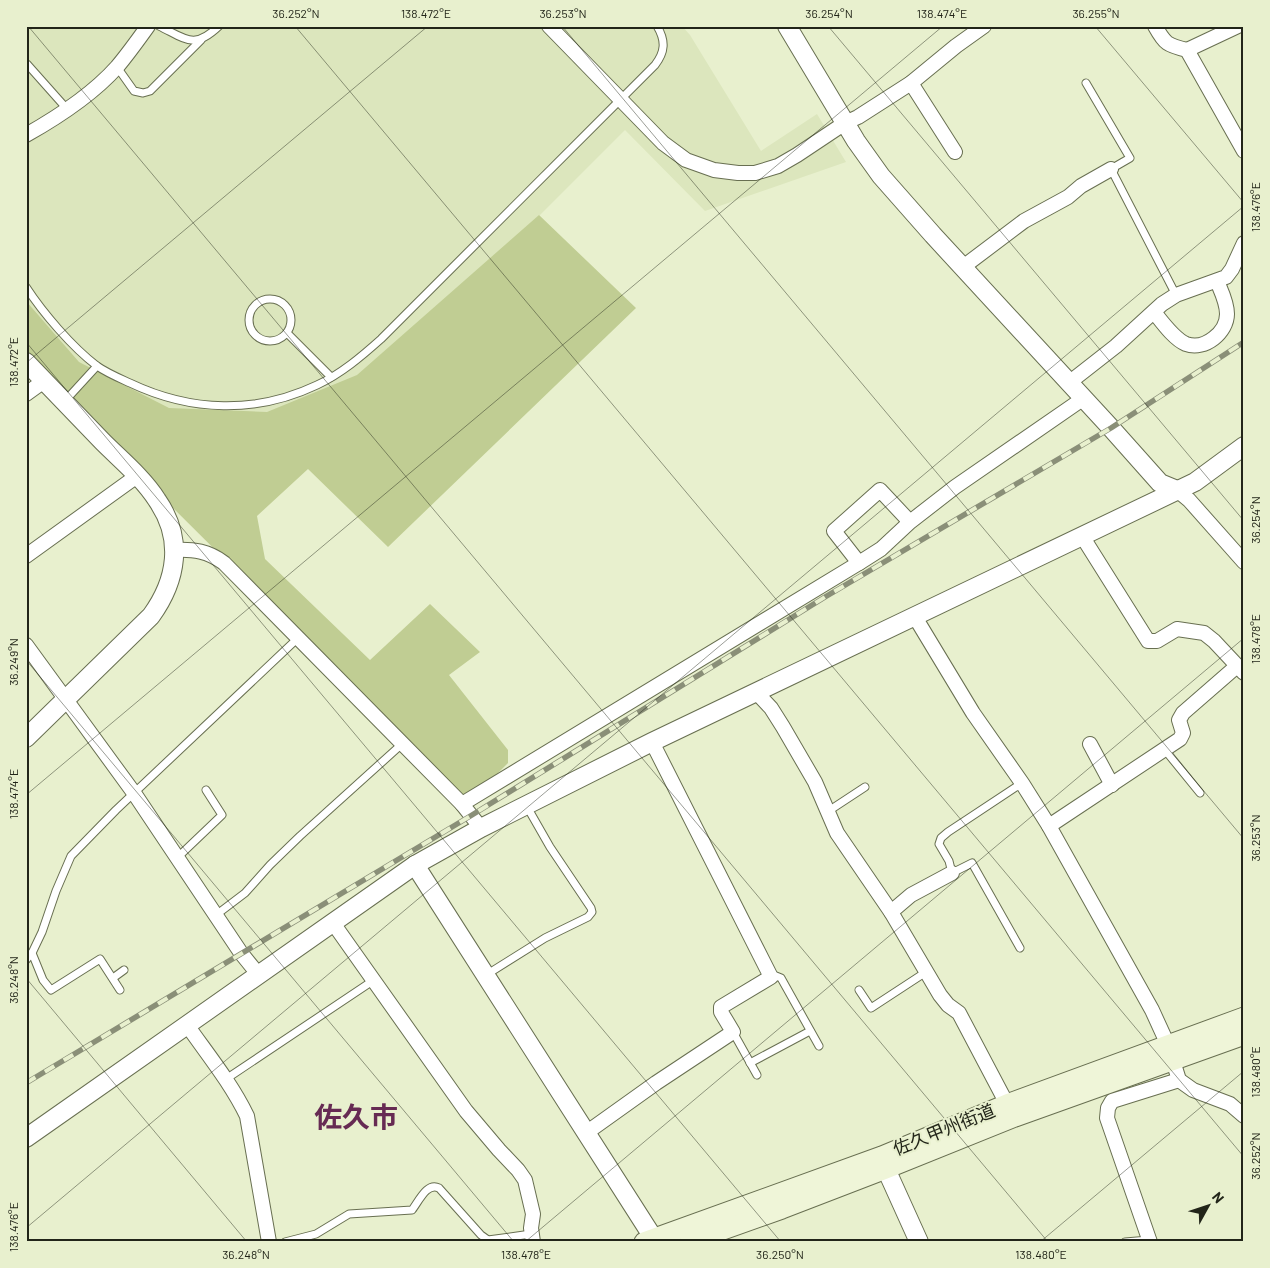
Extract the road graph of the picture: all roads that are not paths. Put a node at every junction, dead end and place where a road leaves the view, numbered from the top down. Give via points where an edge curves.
1 (148, 26) edge
2 (158, 26) edge
3 (219, 26) edge
4 (549, 26) edge
5 (657, 26) edge
6 (786, 26) edge
7 (984, 26) edge
8 (1155, 26) edge
9 (1238, 26) edge
10 (201, 40) junction
11 (1187, 50) junction
12 (27, 64) edge
13 (117, 67) junction
14 (911, 83) junction
15 (1086, 83) dead end
16 (621, 99) junction
17 (67, 109) junction
18 (844, 123) junction
19 (26, 135) edge
20 (1244, 151) edge
21 (955, 152) dead end
22 (1111, 169) junction
23 (1244, 243) edge
24 (963, 267) junction
25 (1217, 281) junction
26 (26, 287) edge
27 (1176, 295) junction
28 (1154, 312) junction
29 (287, 333) junction
30 (26, 362) edge
31 (97, 366) junction
32 (331, 377) junction
33 (44, 381) junction
34 (1070, 382) junction
35 (26, 394) edge
36 (1084, 398) junction
37 (64, 402) junction
38 (1244, 446) edge
39 (136, 476) junction
40 (1177, 490) junction
41 (910, 522) junction
42 (1082, 536) junction
43 (174, 550) junction
44 (26, 556) edge
45 (1244, 562) edge
46 (859, 563) junction
47 (915, 617) junction
48 (298, 638) junction
49 (26, 645) edge
50 (1240, 670) edge
51 (756, 692) junction
52 (66, 699) junction
53 (26, 738) edge
54 (652, 742) junction
55 (402, 744) junction
56 (1090, 744) dead end
57 (1165, 750) junction
58 (1022, 783) junction
59 (1112, 785) junction
60 (865, 788) dead end
61 (206, 790) dead end
62 (1200, 793) dead end
63 (134, 794) junction
64 (462, 804) junction
65 (526, 805) junction
66 (827, 812) junction
67 (1049, 826) junction
68 (481, 828) junction
69 (178, 858) junction
70 (416, 865) junction
71 (952, 873) junction
72 (891, 912) junction
73 (216, 915) junction
74 (332, 923) junction
75 (1020, 948) dead end
76 (32, 953) junction
77 (26, 960) edge
78 (124, 970) dead end
79 (926, 972) junction
80 (258, 974) junction
81 (486, 975) junction
82 (771, 977) junction
83 (113, 978) junction
84 (374, 980) junction
85 (120, 990) dead end
86 (859, 990) dead end
87 (1244, 1017) edge
88 (187, 1025) junction
89 (810, 1031) junction
90 (733, 1032) junction
91 (1244, 1035) edge
92 (819, 1046) dead end
93 (1170, 1053) junction
94 (750, 1063) junction
95 (757, 1075) dead end
96 (226, 1079) junction
97 (1179, 1080) junction
98 (1007, 1104) junction
99 (1244, 1116) edge
100 (586, 1133) junction
101 (26, 1138) edge
102 (886, 1169) junction
103 (532, 1238) edge
104 (701, 1240) edge
105 (651, 1241) edge
106 (1149, 1241) edge
107 (269, 1242) edge
108 (285, 1242) edge
109 (919, 1242) edge
110 (1125, 1242) edge

1 - 13 street
2 - 10 lane via 192,41
3 - 10 lane
4 - 16 street
5 - 16 lane via 663,37 661,57
6 - 18 street
7 - 14 street
8 - 11 street via 1164,42
9 - 11 street
10 - 13 lane via 150,91 134,90
11 - 20 street
12 - 17 lane
13 - 17 street
14 - 18 street via 858,118
14 - 21 street
15 - 22 lane via 1130,158
16 - 18 street via 663,143 686,160 714,170 738,173 778,166
16 - 32 lane via 381,339 347,368
17 - 19 street
18 - 24 street via 881,176
22 - 24 street via 1024,221
22 - 27 lane
23 - 25 street via 1232,269
24 - 34 street
25 - 27 street
25 - 28 street via 1227,315 1215,338 1207,343 1186,344
26 - 31 lane via 69,340
27 - 28 street
28 - 34 street
29 - 29 lane via 270,341 257,337 249,319 254,306 266,299 285,305 291,318
29 - 32 lane
30 - 33 street
31 - 32 lane via 162,397 221,405 275,401
31 - 37 lane
33 - 35 street
33 - 37 street
34 - 36 street
36 - 40 street via 1160,483
36 - 41 street
37 - 39 street
38 - 40 street via 1195,482
39 - 43 street via 158,501 166,516
39 - 44 street
40 - 42 street
40 - 45 street
41 - 46 street via 881,549
41 - 46 street via 880,490 834,530
42 - 47 street
42 - 50 street via 1148,640 1157,641 1177,629 1204,633
43 - 48 street via 192,550 216,557
43 - 52 street via 173,572 160,604
46 - 64 street
47 - 51 street
47 - 58 street via 973,713
48 - 55 street
48 - 63 lane
49 - 52 street
50 - 57 street via 1183,713 1179,720 1183,733
51 - 54 street
51 - 66 street via 783,727 815,782
52 - 53 street
52 - 63 street
54 - 65 street
54 - 82 street
55 - 64 street
55 - 73 lane via 300,836 245,893
56 - 59 street
57 - 59 street
57 - 62 lane
58 - 67 street
58 - 71 lane via 941,838 940,844
59 - 67 street
60 - 66 lane
61 - 69 lane via 222,815
63 - 69 street
63 - 76 lane via 71,856
64 - 68 street
65 - 68 street
65 - 81 lane via 592,912
66 - 72 street via 837,833
67 - 93 street via 1152,1010
68 - 70 street
69 - 73 street
70 - 74 street
70 - 81 street
71 - 72 street via 911,895
71 - 75 lane via 972,863
72 - 79 street
73 - 80 street
74 - 80 street
74 - 84 street
76 - 77 lane
76 - 83 lane via 43,980 51,990 100,959
78 - 83 lane
79 - 86 lane via 872,1008
79 - 98 street via 948,1005 959,1013
80 - 88 street
81 - 100 street
82 - 89 lane via 781,978
82 - 90 street via 721,1006 721,1012
83 - 85 lane
84 - 96 lane
84 - 103 street via 466,1112 525,1180 533,1214
87 - 93 main road, 佐久甲州街道
88 - 96 street
88 - 101 street
89 - 92 lane
89 - 94 lane
90 - 94 lane
90 - 100 street
91 - 93 main road, 佐久甲州街道
93 - 97 street
93 - 98 main road, 佐久甲州街道
93 - 102 main road, 佐久甲州街道
94 - 95 lane
96 - 107 street via 247,1116
97 - 99 street via 1193,1090 1230,1104
97 - 106 street via 1112,1101 1108,1108 1107,1118
98 - 105 main road, 佐久甲州街道 via 882,1156
100 - 105 street
102 - 104 main road, 佐久甲州街道
102 - 109 street
103 - 108 lane via 488,1240 440,1188 430,1186 412,1210 349,1214 316,1234
106 - 110 lane

